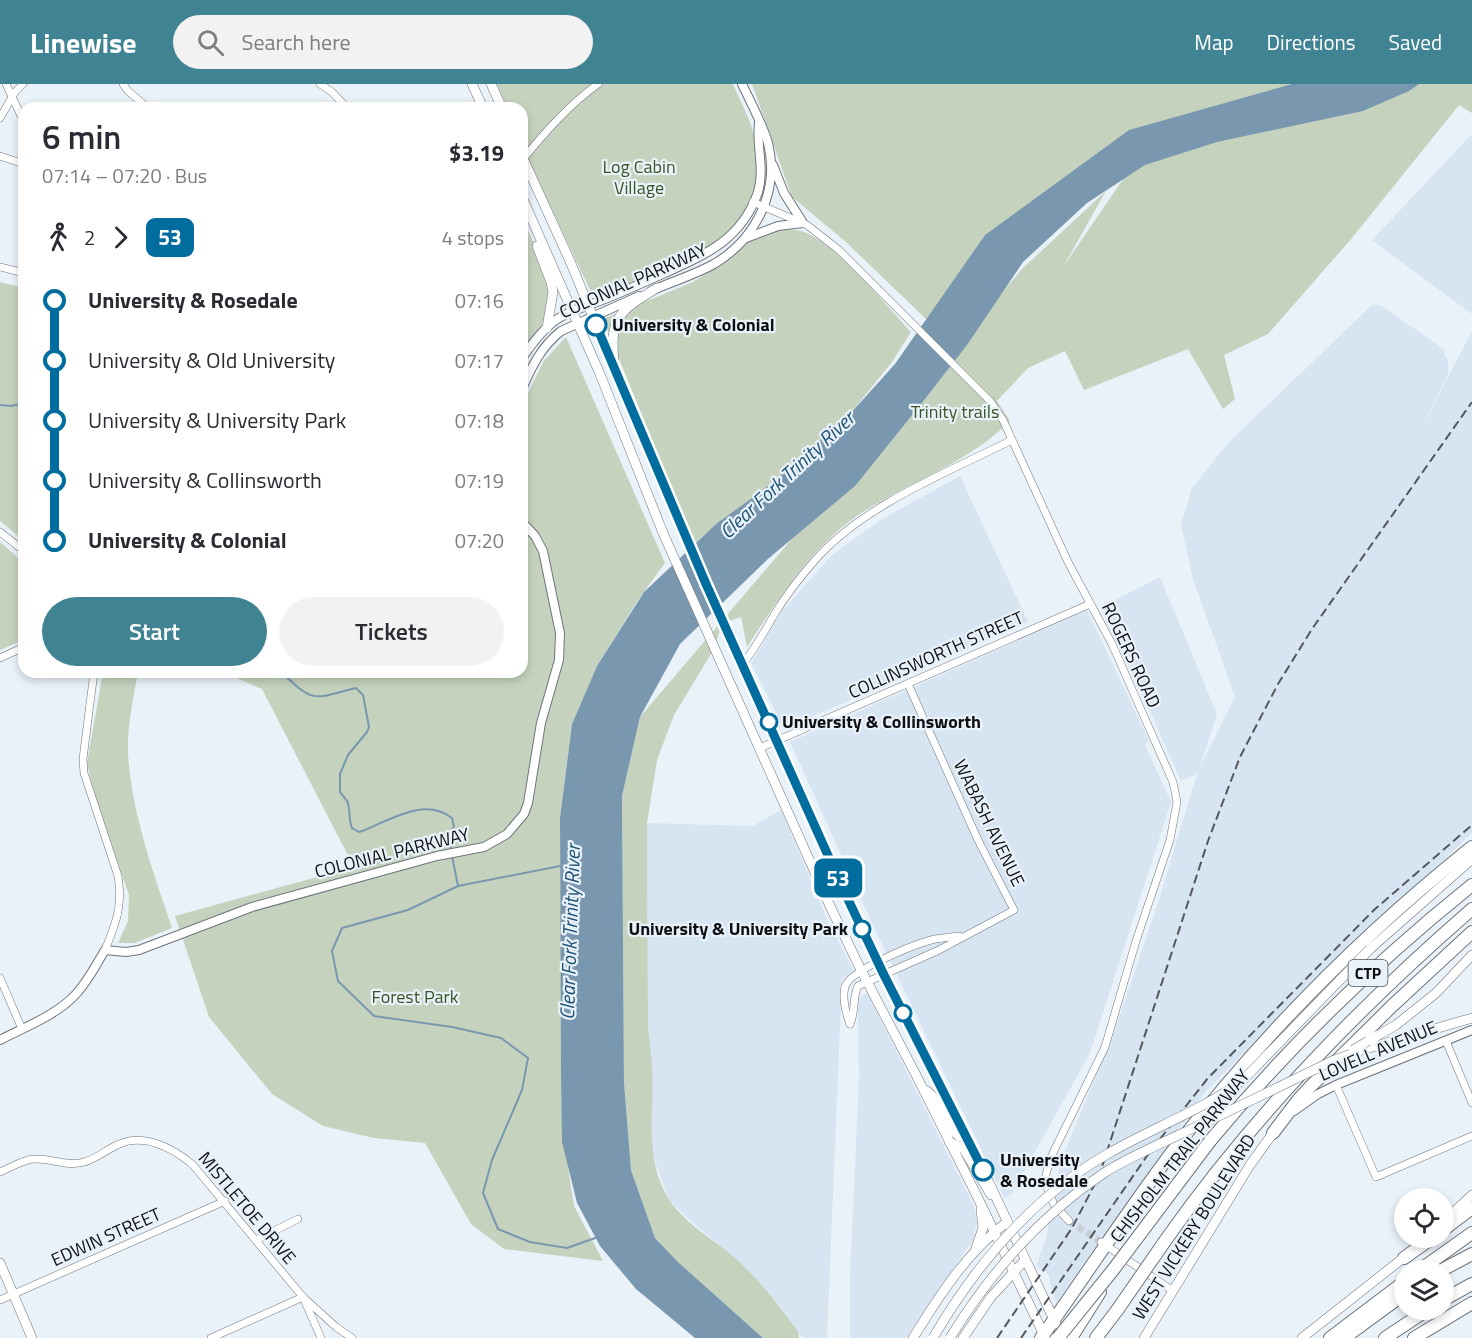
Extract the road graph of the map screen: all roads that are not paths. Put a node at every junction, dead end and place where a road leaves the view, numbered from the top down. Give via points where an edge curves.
1 (6, 84) edge
2 (23, 84) edge
3 (123, 84) edge
4 (320, 84) edge
5 (472, 84) edge
6 (491, 84) edge
7 (598, 84) edge
8 (742, 84) edge
9 (12, 97) junction
10 (141, 102) edge
11 (341, 102) edge
12 (480, 102) edge
13 (499, 102) edge
14 (18, 110) edge
15 (0, 118) edge
16 (759, 123) junction
17 (528, 151) edge
18 (0, 156) edge
19 (770, 159) junction
20 (18, 162) edge
21 (528, 168) edge
22 (753, 202) junction
23 (765, 207) junction
24 (528, 211) edge
25 (531, 217) junction
26 (803, 223) junction
27 (744, 238) junction
28 (0, 267) edge
29 (18, 272) edge
30 (657, 288) junction
31 (588, 306) junction
32 (572, 312) junction
33 (592, 316) junction
34 (577, 323) junction
35 (547, 328) junction
36 (528, 351) edge
37 (615, 373) junction
38 (528, 376) edge
39 (1012, 440) junction
40 (528, 528) edge
41 (0, 532) edge
42 (18, 546) edge
43 (1090, 603) junction
44 (712, 644) junction
45 (18, 650) edge
46 (0, 658) edge
47 (742, 665) junction
48 (93, 678) edge
49 (908, 684) junction
50 (777, 741) junction
51 (760, 748) junction
52 (1472, 847) edge
53 (1472, 859) edge
54 (1472, 885) edge
55 (1472, 909) edge
56 (1472, 932) edge
57 (961, 936) junction
58 (105, 950) junction
59 (1472, 955) edge
60 (878, 963) junction
61 (861, 970) junction
62 (884, 975) junction
63 (0, 978) edge
64 (868, 982) junction
65 (1472, 1018) edge
66 (22, 1029) junction
67 (1472, 1030) edge
68 (0, 1040) edge
69 (1446, 1041) junction
70 (1332, 1061) junction
71 (1336, 1085) junction
72 (923, 1088) junction
73 (1472, 1103) edge
74 (1273, 1133) junction
75 (965, 1134) junction
76 (1472, 1136) edge
77 (950, 1142) junction
78 (0, 1172) edge
79 (975, 1192) junction
80 (1472, 1195) edge
81 (996, 1197) junction
82 (225, 1201) junction
83 (1472, 1209) edge
84 (1454, 1212) edge
85 (298, 1219) dead end
86 (1069, 1221) tunnel mouth
87 (1007, 1222) junction
88 (1454, 1222) edge
89 (994, 1232) junction
90 (1472, 1233) edge
91 (256, 1240) junction
92 (1103, 1244) junction
93 (1415, 1248) edge
94 (1418, 1248) edge
95 (975, 1251) junction
96 (1472, 1254) edge
97 (1404, 1258) junction
98 (1025, 1260) junction
99 (1434, 1260) edge
100 (0, 1263) edge
101 (1454, 1264) edge
102 (1113, 1270) junction
103 (1014, 1271) junction
104 (1472, 1284) edge
105 (1173, 1290) junction
106 (1394, 1290) edge
107 (1362, 1291) junction
108 (1454, 1294) edge
109 (13, 1295) junction
110 (303, 1297) junction
111 (0, 1300) edge
112 (1394, 1301) edge
113 (1472, 1303) edge
114 (1054, 1319) junction
115 (1412, 1320) edge
116 (1433, 1326) junction
117 (1044, 1336) edge
118 (32, 1338) edge
119 (211, 1338) edge
120 (321, 1338) edge
121 (352, 1338) edge
122 (913, 1338) edge
123 (933, 1338) edge
124 (950, 1338) edge
125 (963, 1338) edge
126 (1061, 1338) edge
127 (1071, 1338) edge
128 (1098, 1338) edge
129 (1144, 1338) edge
130 (1302, 1338) edge
131 (1308, 1338) edge
132 (1330, 1338) edge
133 (1344, 1338) edge
134 (1385, 1338) edge
135 (1414, 1338) edge
136 (1425, 1338) edge

1 - 9 street
2 - 9 street
3 - 10 street
4 - 11 street
5 - 12 main road
6 - 13 main road
7 - 17 street via 567,109
8 - 16 street
9 - 14 street
9 - 15 street
16 - 19 street
16 - 22 street, COLONIAL PARKWAY via 761,177
18 - 20 street
19 - 23 street
19 - 26 street via 784,193
21 - 31 main road
22 - 23 street, ROGERS ROAD
22 - 31 street, COLONIAL PARKWAY via 738,228 710,252
23 - 26 street, ROGERS ROAD
23 - 27 street, COLONIAL PARKWAY
24 - 25 main road
25 - 32 main road
25 - 35 main road via 553,292
26 - 27 street via 778,226
26 - 39 street, ROGERS ROAD via 839,250 990,401
27 - 30 street, COLONIAL PARKWAY via 713,264
28 - 29 street
30 - 33 street, COLONIAL PARKWAY
30 - 37 main road via 628,306 616,322 612,342
31 - 32 street, COLONIAL PARKWAY
31 - 33 main road
32 - 34 main road
32 - 35 street, COLONIAL PARKWAY
33 - 34 street, COLONIAL PARKWAY
33 - 37 main road
34 - 38 street, COLONIAL PARKWAY via 544,347
34 - 44 main road
35 - 36 street, COLONIAL PARKWAY
37 - 47 main road
39 - 43 street, ROGERS ROAD
39 - 47 street via 889,502 850,528 800,579
40 - 58 street, COLONIAL PARKWAY via 543,551 547,566 560,633 559,660 541,723 528,803 507,834 490,845 252,907 139,950
41 - 42 street
43 - 49 street, COLLINSWORTH STREET
43 - 86 street, ROGERS ROAD via 1173,782 1176,812 1105,1047 1050,1159 1045,1179 1054,1205
44 - 47 main road via 725,663 734,669
44 - 51 main road
45 - 46 street
47 - 50 main road
48 - 58 street via 84,772 120,892 120,911
49 - 50 street, COLLINSWORTH STREET
49 - 57 street, WABASH AVENUE via 1014,910
50 - 51 street, COLLINSWORTH STREET
50 - 60 main road
51 - 61 main road
52 - 92 highway via 1383,922 1267,1040 1181,1141
53 - 123 main road, bridge via 1370,950 1243,1080 1219,1097 1110,1152 1036,1205 980,1267
54 - 102 highway, CHISHOLM TRAIL PARKWAY / CTP, bridge via 1387,955 1271,1070 1210,1141
55 - 128 highway, CTP, bridge via 1342,1029 1268,1110 1172,1232
56 - 74 highway via 1298,1100
57 - 60 street via 935,939
57 - 62 street
58 - 66 street via 75,995
59 - 70 main road, bridge via 1436,993 1396,1025
60 - 61 street
60 - 62 main road
61 - 64 main road
61 - 64 street via 844,986 850,1024 856,989
62 - 64 street
62 - 75 main road
63 - 66 street
64 - 72 main road
65 - 70 main road, bridge
66 - 68 street
67 - 69 street, LOVELL AVENUE
69 - 71 street, LOVELL AVENUE
69 - 73 street
70 - 124 main road, bridge via 1088,1184 1028,1236 990,1280
71 - 74 street, LOVELL AVENUE via 1305,1102
71 - 76 street via 1376,1177
72 - 75 main road via 932,1095 954,1132 960,1137
72 - 77 main road
74 - 105 main road, WEST VICKERY BOULEVARD
75 - 81 main road
77 - 79 main road
77 - 81 main road via 963,1148 989,1194
78 - 82 street, MISTLETOE DRIVE via 33,1158 57,1163 84,1162 119,1143 154,1143 181,1154
79 - 89 main road
79 - 95 main road via 983,1228
80 - 84 main road
81 - 87 main road
82 - 91 street, MISTLETOE DRIVE
82 - 109 street, EDWIN STREET
83 - 88 highway
85 - 91 street
87 - 89 main road
87 - 98 main road
89 - 95 main road
89 - 103 main road
90 - 99 highway
91 - 110 street, MISTLETOE DRIVE
92 - 105 street
92 - 114 highway
93 - 97 main road
94 - 97 highway
95 - 122 main road via 945,1287
96 - 101 highway
97 - 107 main road
98 - 103 main road
98 - 114 main road
100 - 109 main road
102 - 126 highway, CHISHOLM TRAIL PARKWAY / CTP, bridge
102 - 127 highway, bridge
103 - 117 main road
103 - 125 main road
104 - 108 highway
105 - 129 main road, WEST VICKERY BOULEVARD
106 - 132 highway
107 - 130 main road
107 - 131 main road
109 - 111 street, EDWIN STREET
109 - 118 main road
110 - 119 street
110 - 120 street
110 - 121 street, MISTLETOE DRIVE
112 - 133 highway
113 - 116 highway
114 - 117 highway
114 - 126 main road
115 - 134 highway
116 - 135 highway
116 - 136 highway

